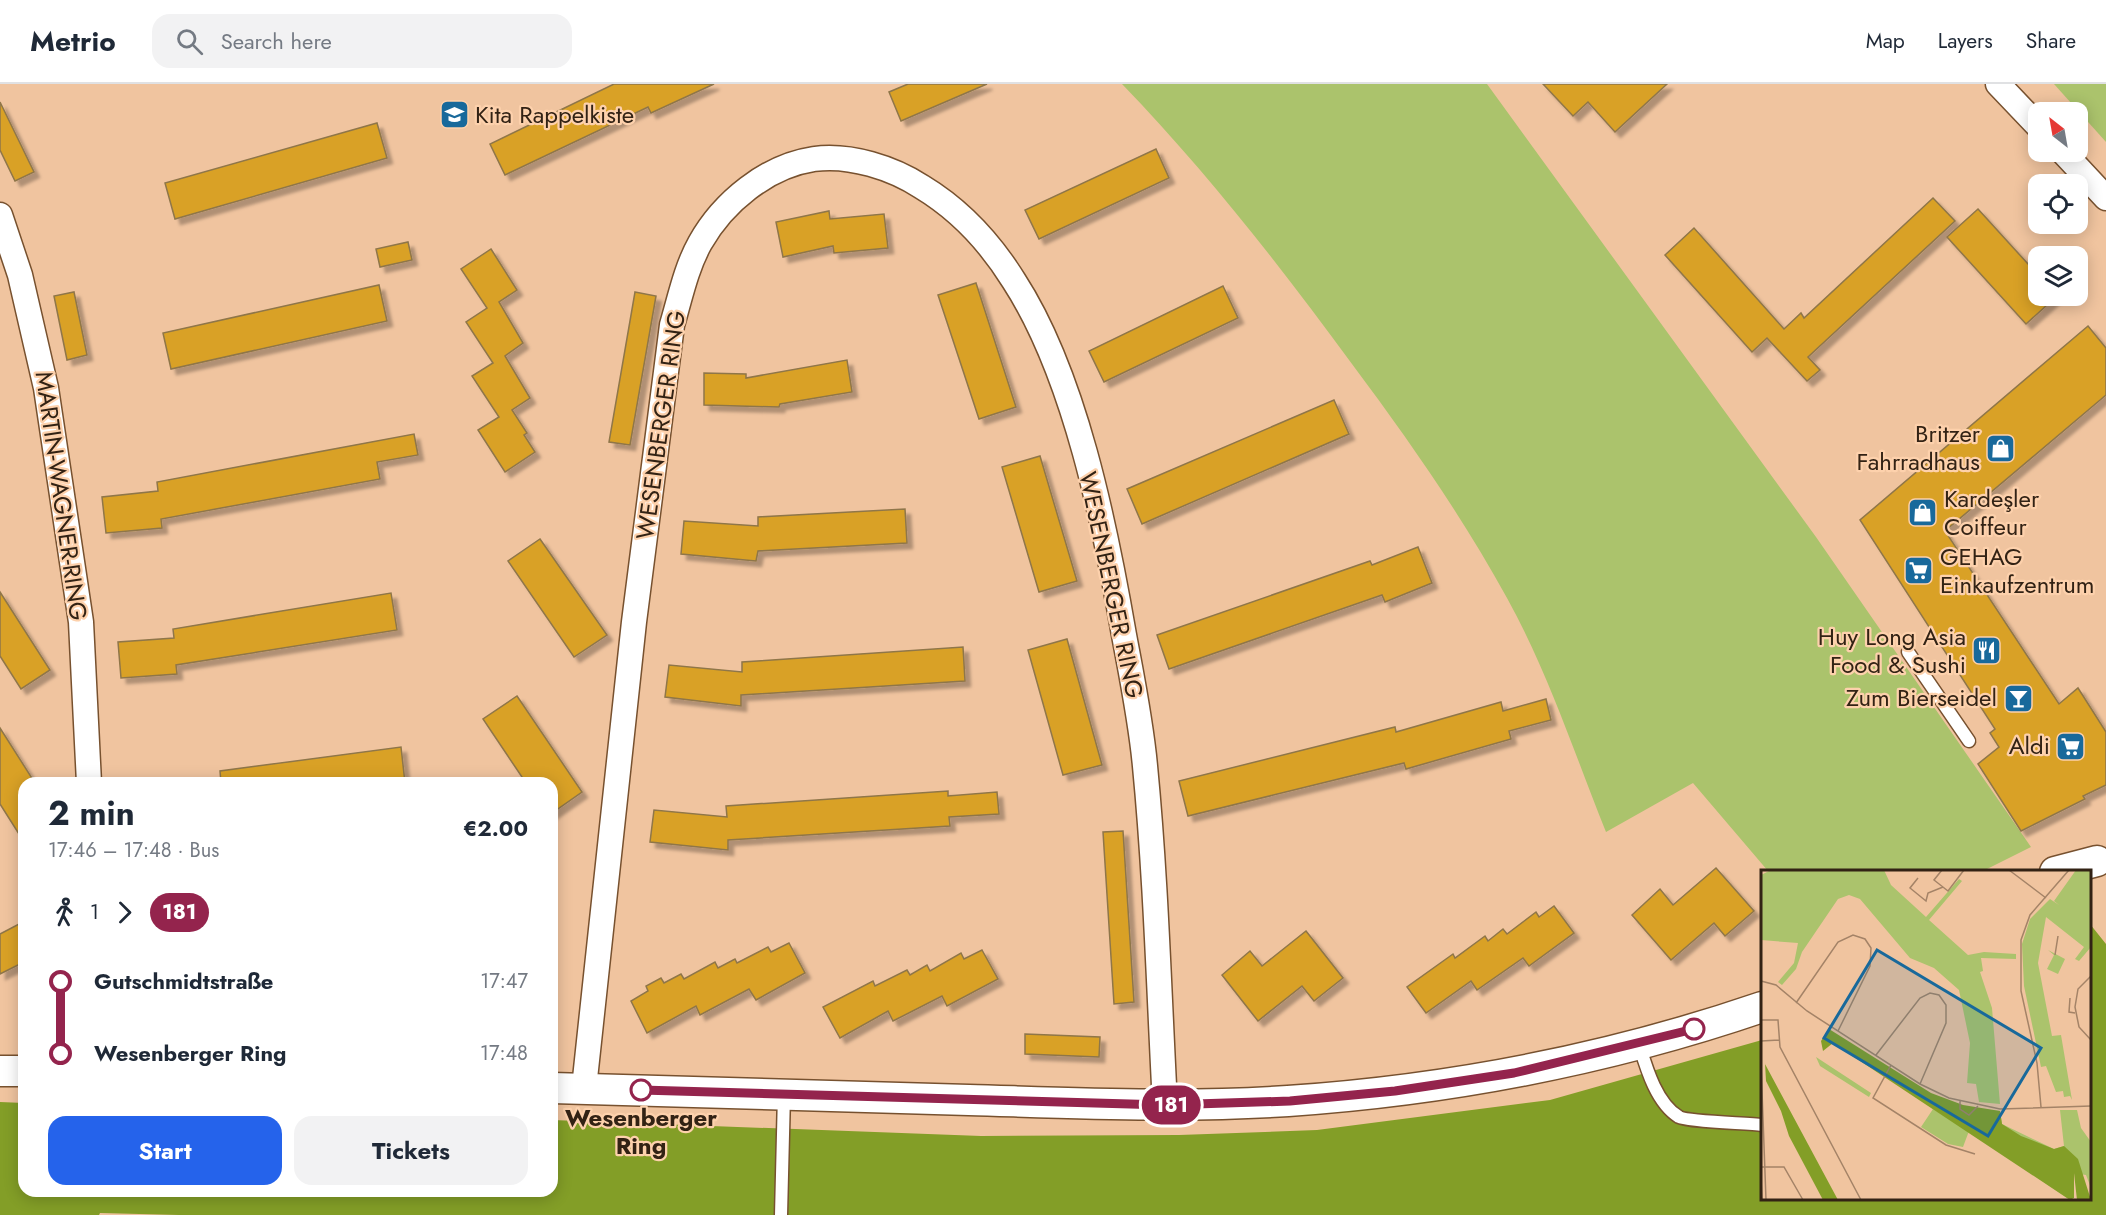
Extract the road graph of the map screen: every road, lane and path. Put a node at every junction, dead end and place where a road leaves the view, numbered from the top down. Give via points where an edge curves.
1 (1998, 84) edge
2 (2028, 116) edge
3 (2072, 162) edge
4 (2106, 198) edge
5 (0, 215) edge
6 (1908, 652) dead end
7 (1969, 741) dead end
8 (89, 777) edge
9 (2096, 863) edge
10 (2064, 870) edge
11 (1761, 1007) edge
12 (1639, 1044) junction
13 (0, 1071) edge
14 (18, 1071) edge
15 (558, 1088) edge
16 (584, 1088) junction
17 (784, 1094) junction
18 (1165, 1105) junction
19 (1761, 1125) edge
20 (781, 1215) edge

1 - 2 street
3 - 4 street
5 - 8 street, MARTIN-WAGNER-RING via 20,275 46,388 81,622
6 - 7 lane
9 - 10 street
11 - 12 street
12 - 18 street via 1514,1073 1395,1091 1290,1101
12 - 19 lane via 1646,1068 1664,1102 1680,1117
13 - 14 street
15 - 16 street
16 - 17 street
16 - 18 street, WESENBERGER RING via 632,639 672,325 700,243 719,217 742,192 764,177 817,159 862,163 901,175 938,196 960,215 1015,281 1038,324 1060,380 1106,538 1143,747
17 - 18 street
17 - 20 lane

